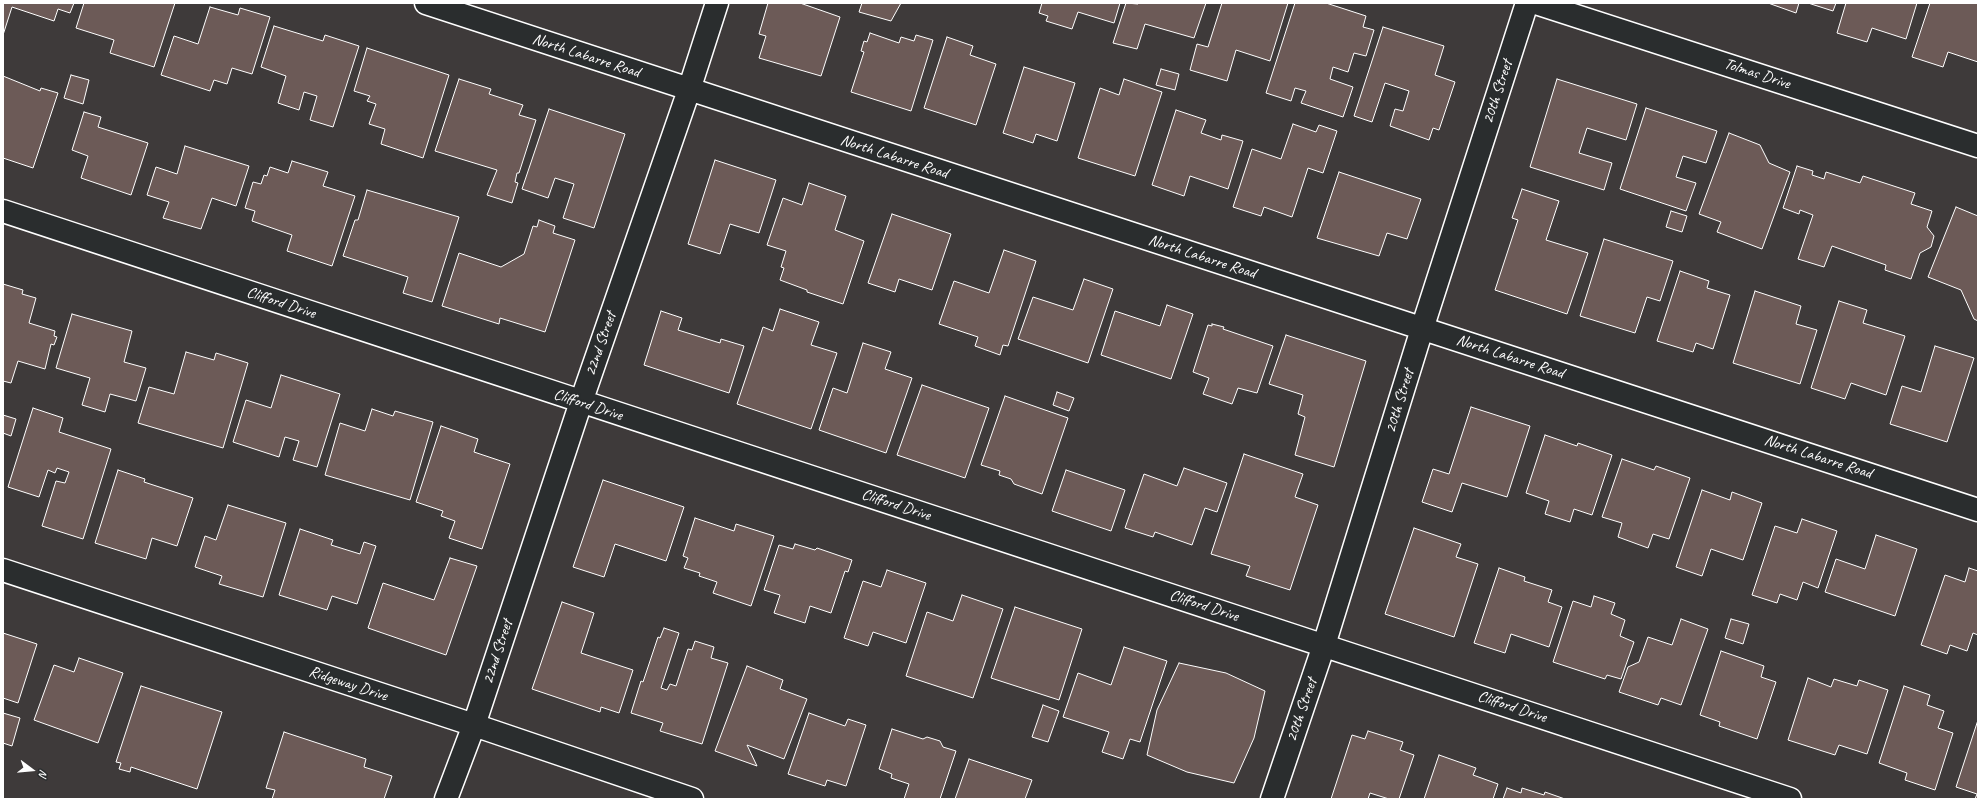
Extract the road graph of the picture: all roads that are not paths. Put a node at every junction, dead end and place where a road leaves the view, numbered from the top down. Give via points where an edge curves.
1 (426, 3) edge
2 (716, 3) edge
3 (1527, 3) edge
4 (1536, 3) edge
5 (689, 90) junction
6 (1978, 146) edge
7 (3, 211) edge
8 (1422, 329) junction
9 (581, 402) junction
10 (1978, 510) edge
11 (3, 570) edge
12 (1324, 645) junction
13 (474, 725) junction
14 (446, 799) edge
15 (692, 799) edge
16 (1272, 799) edge
17 (1790, 799) edge

1 - 5 street, North Labarre Road
2 - 5 street, 22nd Street
3 - 8 street, 20th Street
4 - 6 street, Tolmas Drive
5 - 8 street, North Labarre Road
5 - 9 street, 22nd Street
7 - 9 street, Clifford Drive
8 - 10 street, North Labarre Road
8 - 12 street, 20th Street
9 - 12 street, Clifford Drive
9 - 13 street, 22nd Street
11 - 13 street, Ridgeway Drive
12 - 16 street, 20th Street
12 - 17 street, Clifford Drive
13 - 14 street, 22nd Street
13 - 15 street, Ridgeway Drive

